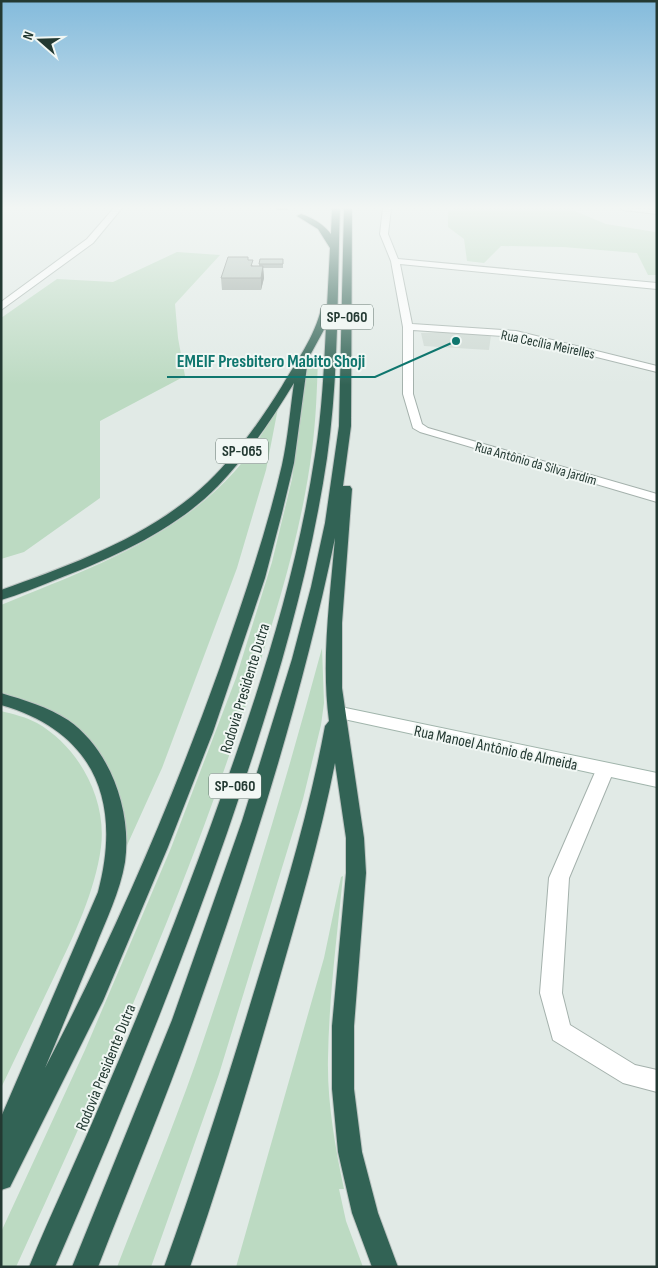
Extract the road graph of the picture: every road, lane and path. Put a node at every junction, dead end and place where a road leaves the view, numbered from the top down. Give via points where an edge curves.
1 (55, 267) edge
2 (333, 267) edge
3 (347, 267) edge
4 (396, 267) edge
5 (460, 267) edge
6 (332, 279) junction
7 (657, 286) edge
8 (1, 307) edge
9 (408, 327) junction
10 (302, 357) junction
11 (657, 369) edge
12 (345, 426) junction
13 (657, 498) edge
14 (6, 594) edge
15 (1, 699) edge
16 (336, 712) junction
17 (606, 770) junction
18 (657, 780) edge
19 (657, 1081) edge
20 (1, 1146) edge
21 (1, 1178) edge
22 (42, 1267) edge
23 (85, 1267) edge
24 (177, 1267) edge
25 (384, 1267) edge

1 - 8 street
2 - 6 highway, Rodovia Presidente Dutra / SP-060
3 - 12 highway, SP-060
4 - 9 street
5 - 7 street
6 - 10 highway via 323,323
6 - 22 highway, Rodovia Presidente Dutra / SP-060 via 328,398 320,466 303,560 274,664 233,791 170,960
9 - 11 street, Rua Cecília Meirelles via 516,334
9 - 13 street, Rua Antônio da Silva Jardim via 408,394 417,426
10 - 14 highway, SP-065 via 271,409 234,461 186,506 131,541
10 - 21 highway via 288,463 276,513 258,578 205,732 160,847 94,994
12 - 16 highway, SP-060 via 346,493 335,623
12 - 23 highway, SP-060 via 332,524 318,586 252,821 182,1020
15 - 20 highway via 43,714 65,727 81,743 105,781 113,802 116,825 116,855 108,892
16 - 17 street, Rua Manoel Antônio de Almeida
16 - 24 highway via 327,766 306,852 241,1070
16 - 25 highway, SP-060 via 355,838 356,874 343,1026 343,1089 350,1152 365,1213
17 - 18 street, Rua Manoel Antônio de Almeida
17 - 19 street via 558,878 551,992 561,1032 631,1075

